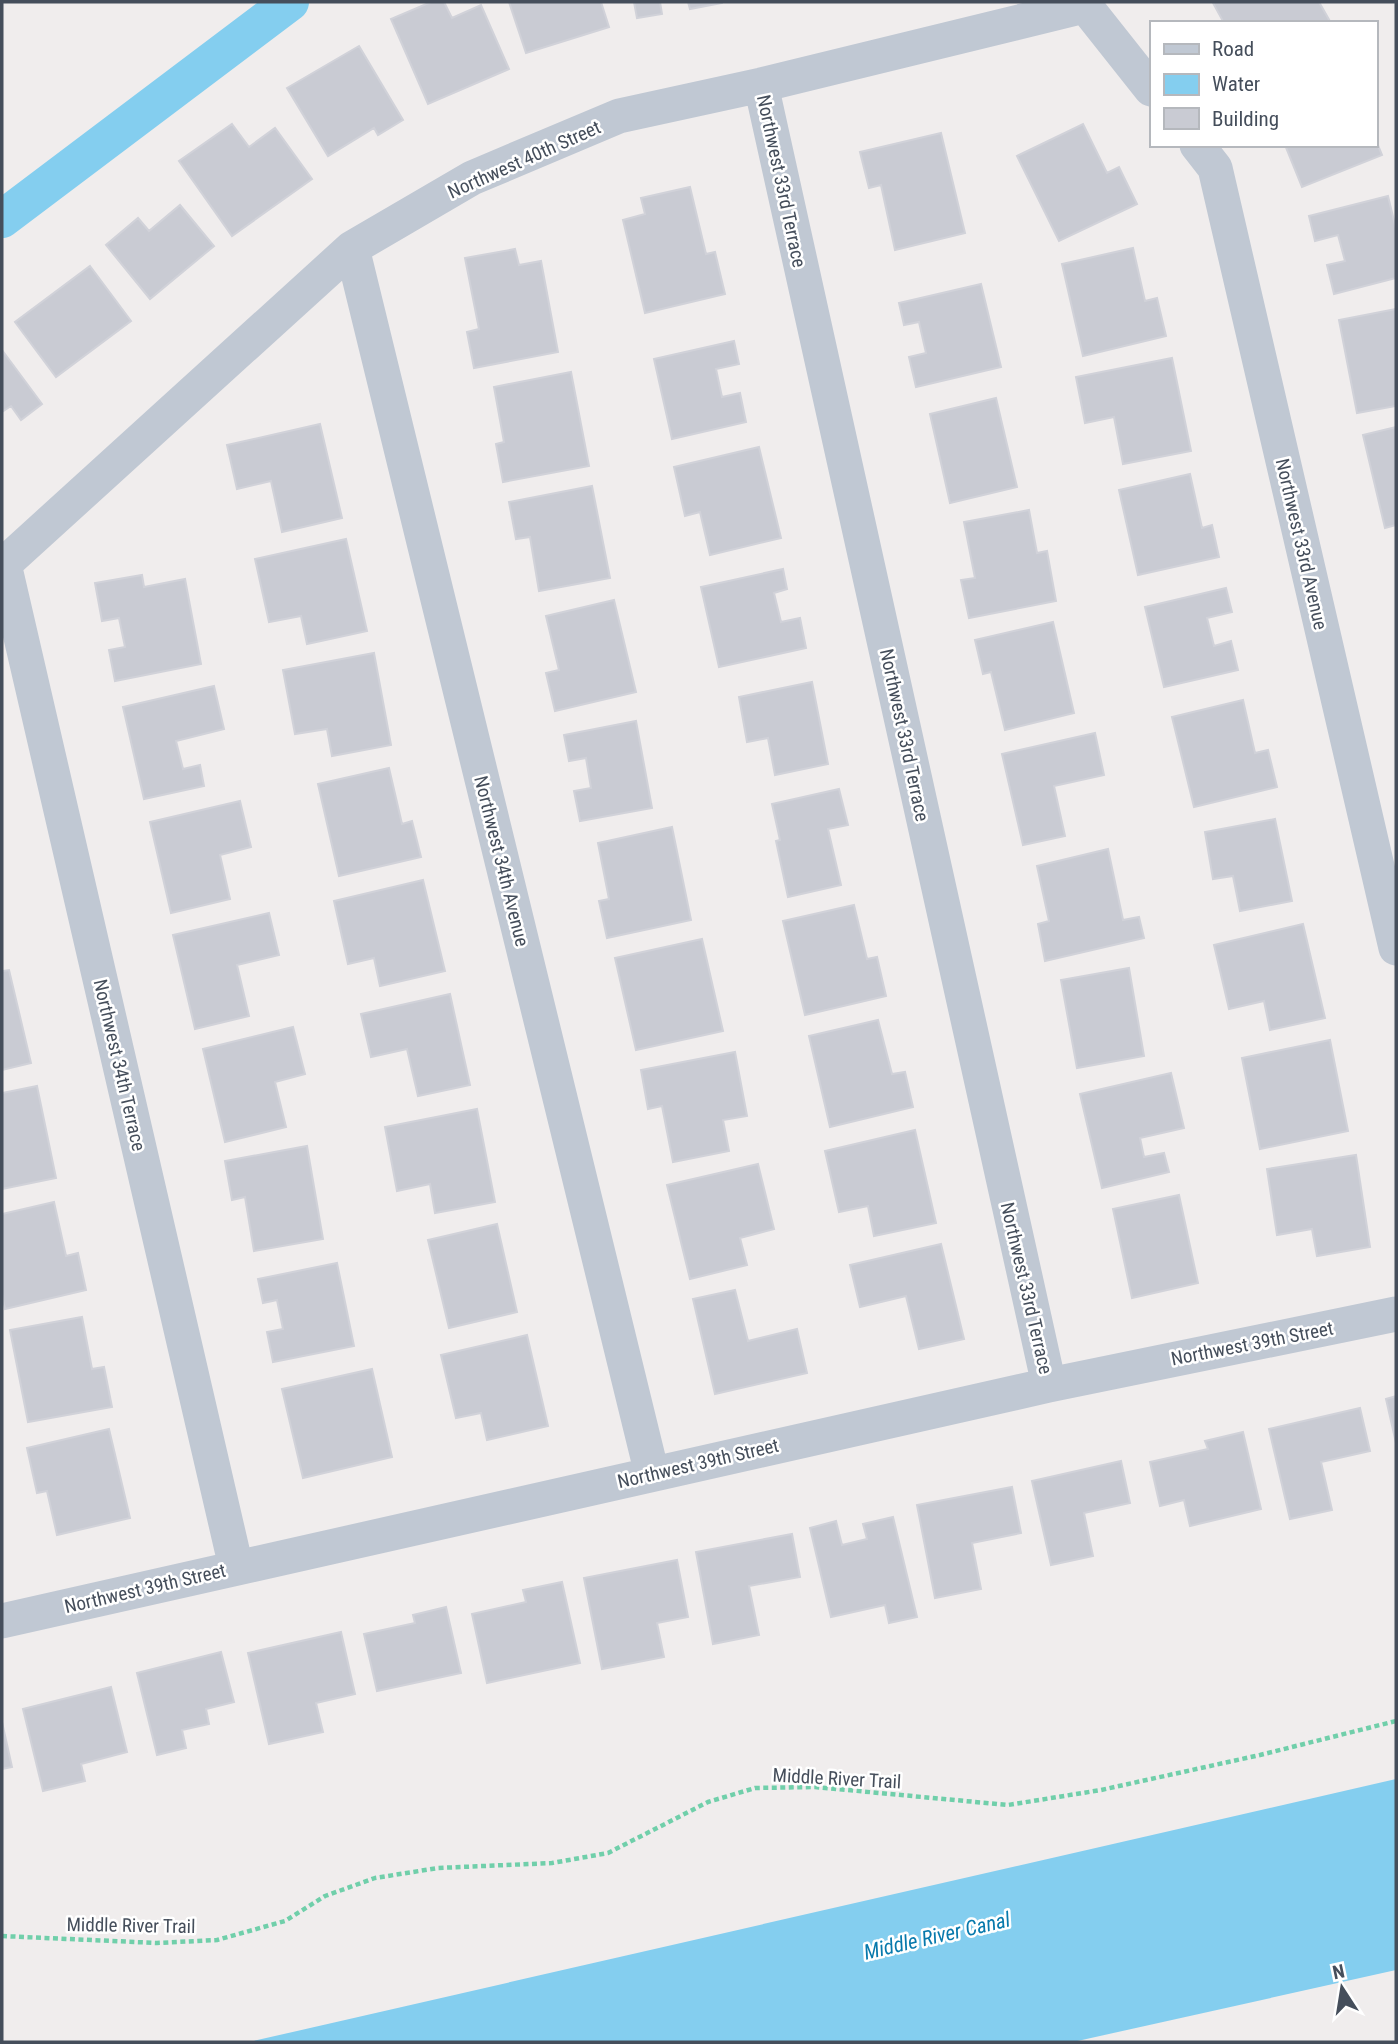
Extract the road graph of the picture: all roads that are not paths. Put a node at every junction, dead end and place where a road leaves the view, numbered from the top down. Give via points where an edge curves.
1 (1083, 4) edge
2 (761, 85) junction
3 (1150, 88) edge
4 (1199, 147) edge
5 (352, 248) junction
6 (3, 565) edge
7 (1396, 948) edge
8 (1396, 1314) edge
9 (1049, 1385) junction
10 (652, 1474) junction
11 (236, 1567) junction
12 (2, 1621) edge

1 - 2 street, Northwest 40th Street
1 - 3 street
2 - 5 street, Northwest 40th Street via 619,116 472,178
2 - 9 street, Northwest 33rd Terrace
4 - 7 street, Northwest 33rd Avenue via 1215,168
5 - 6 street, Northwest 40th Street
5 - 10 street, Northwest 34th Avenue
6 - 11 street, Northwest 34th Terrace
8 - 9 street, Northwest 39th Street
9 - 10 street, Northwest 39th Street
10 - 11 street, Northwest 39th Street
11 - 12 street, Northwest 39th Street

